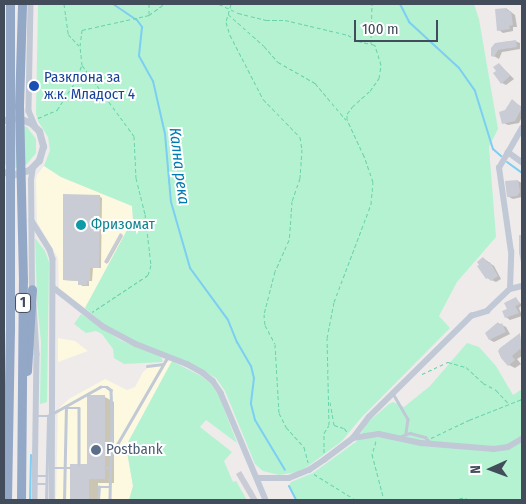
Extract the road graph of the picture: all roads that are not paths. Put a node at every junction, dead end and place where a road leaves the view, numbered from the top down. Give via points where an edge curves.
1 (10, 4) edge
2 (22, 4) edge
3 (31, 4) edge
4 (4, 120) edge
5 (36, 127) junction
6 (522, 128) edge
7 (508, 152) junction
8 (522, 162) edge
9 (33, 168) junction
10 (4, 172) edge
11 (31, 218) junction
12 (522, 286) edge
13 (54, 288) junction
14 (32, 289) junction
15 (510, 289) junction
16 (168, 356) junction
17 (164, 364) junction
18 (147, 366) dead end
19 (393, 394) junction
20 (36, 416) junction
21 (48, 416) junction
22 (22, 421) junction
23 (406, 433) junction
24 (4, 437) edge
25 (353, 438) junction
26 (398, 438) junction
27 (522, 439) edge
28 (430, 442) junction
29 (111, 451) junction
30 (79, 464) dead end
31 (52, 468) junction
32 (65, 468) junction
33 (70, 468) dead end
34 (105, 468) dead end
35 (110, 468) junction
36 (8, 473) junction
37 (36, 476) junction
38 (47, 476) junction
39 (257, 478) junction
40 (36, 484) junction
41 (47, 484) junction
42 (110, 487) junction
43 (7, 500) edge
44 (21, 500) edge
45 (35, 500) edge
46 (46, 500) edge
47 (52, 500) edge
48 (64, 500) edge
49 (98, 500) edge
50 (110, 500) edge
51 (266, 500) edge

1 - 36 highway, 1
2 - 22 highway, 1 via 19,106
3 - 5 street via 30,117
4 - 5 street via 19,118
5 - 9 street via 43,151
6 - 7 street
7 - 8 street
7 - 15 street via 499,168 510,252
9 - 10 street via 20,174
9 - 11 street via 30,180
11 - 13 street via 54,259
11 - 14 street
12 - 15 street
13 - 16 street via 88,316 120,336
13 - 31 street
14 - 20 street via 37,341
14 - 22 highway
15 - 19 street via 487,311 471,316
16 - 17 lane
16 - 39 street via 203,372 213,381
17 - 18 lane
17 - 29 lane
19 - 23 lane via 409,422
19 - 25 street
20 - 21 lane
20 - 37 street
21 - 29 lane via 91,390 107,386 112,394
21 - 38 lane
22 - 44 highway, 1
23 - 26 lane
23 - 28 lane
24 - 36 highway
25 - 26 street via 379,434
25 - 39 street via 309,470 289,478
26 - 28 street
27 - 28 street via 508,447 494,449
29 - 35 lane
30 - 32 lane via 79,408 66,408
31 - 32 lane
31 - 47 street
32 - 33 lane
32 - 48 lane
34 - 35 lane
35 - 42 lane
36 - 43 highway, 1
37 - 38 lane
37 - 40 street
38 - 41 lane
39 - 51 street
40 - 41 lane
40 - 45 street
41 - 46 lane
42 - 49 lane via 99,487
42 - 50 lane

